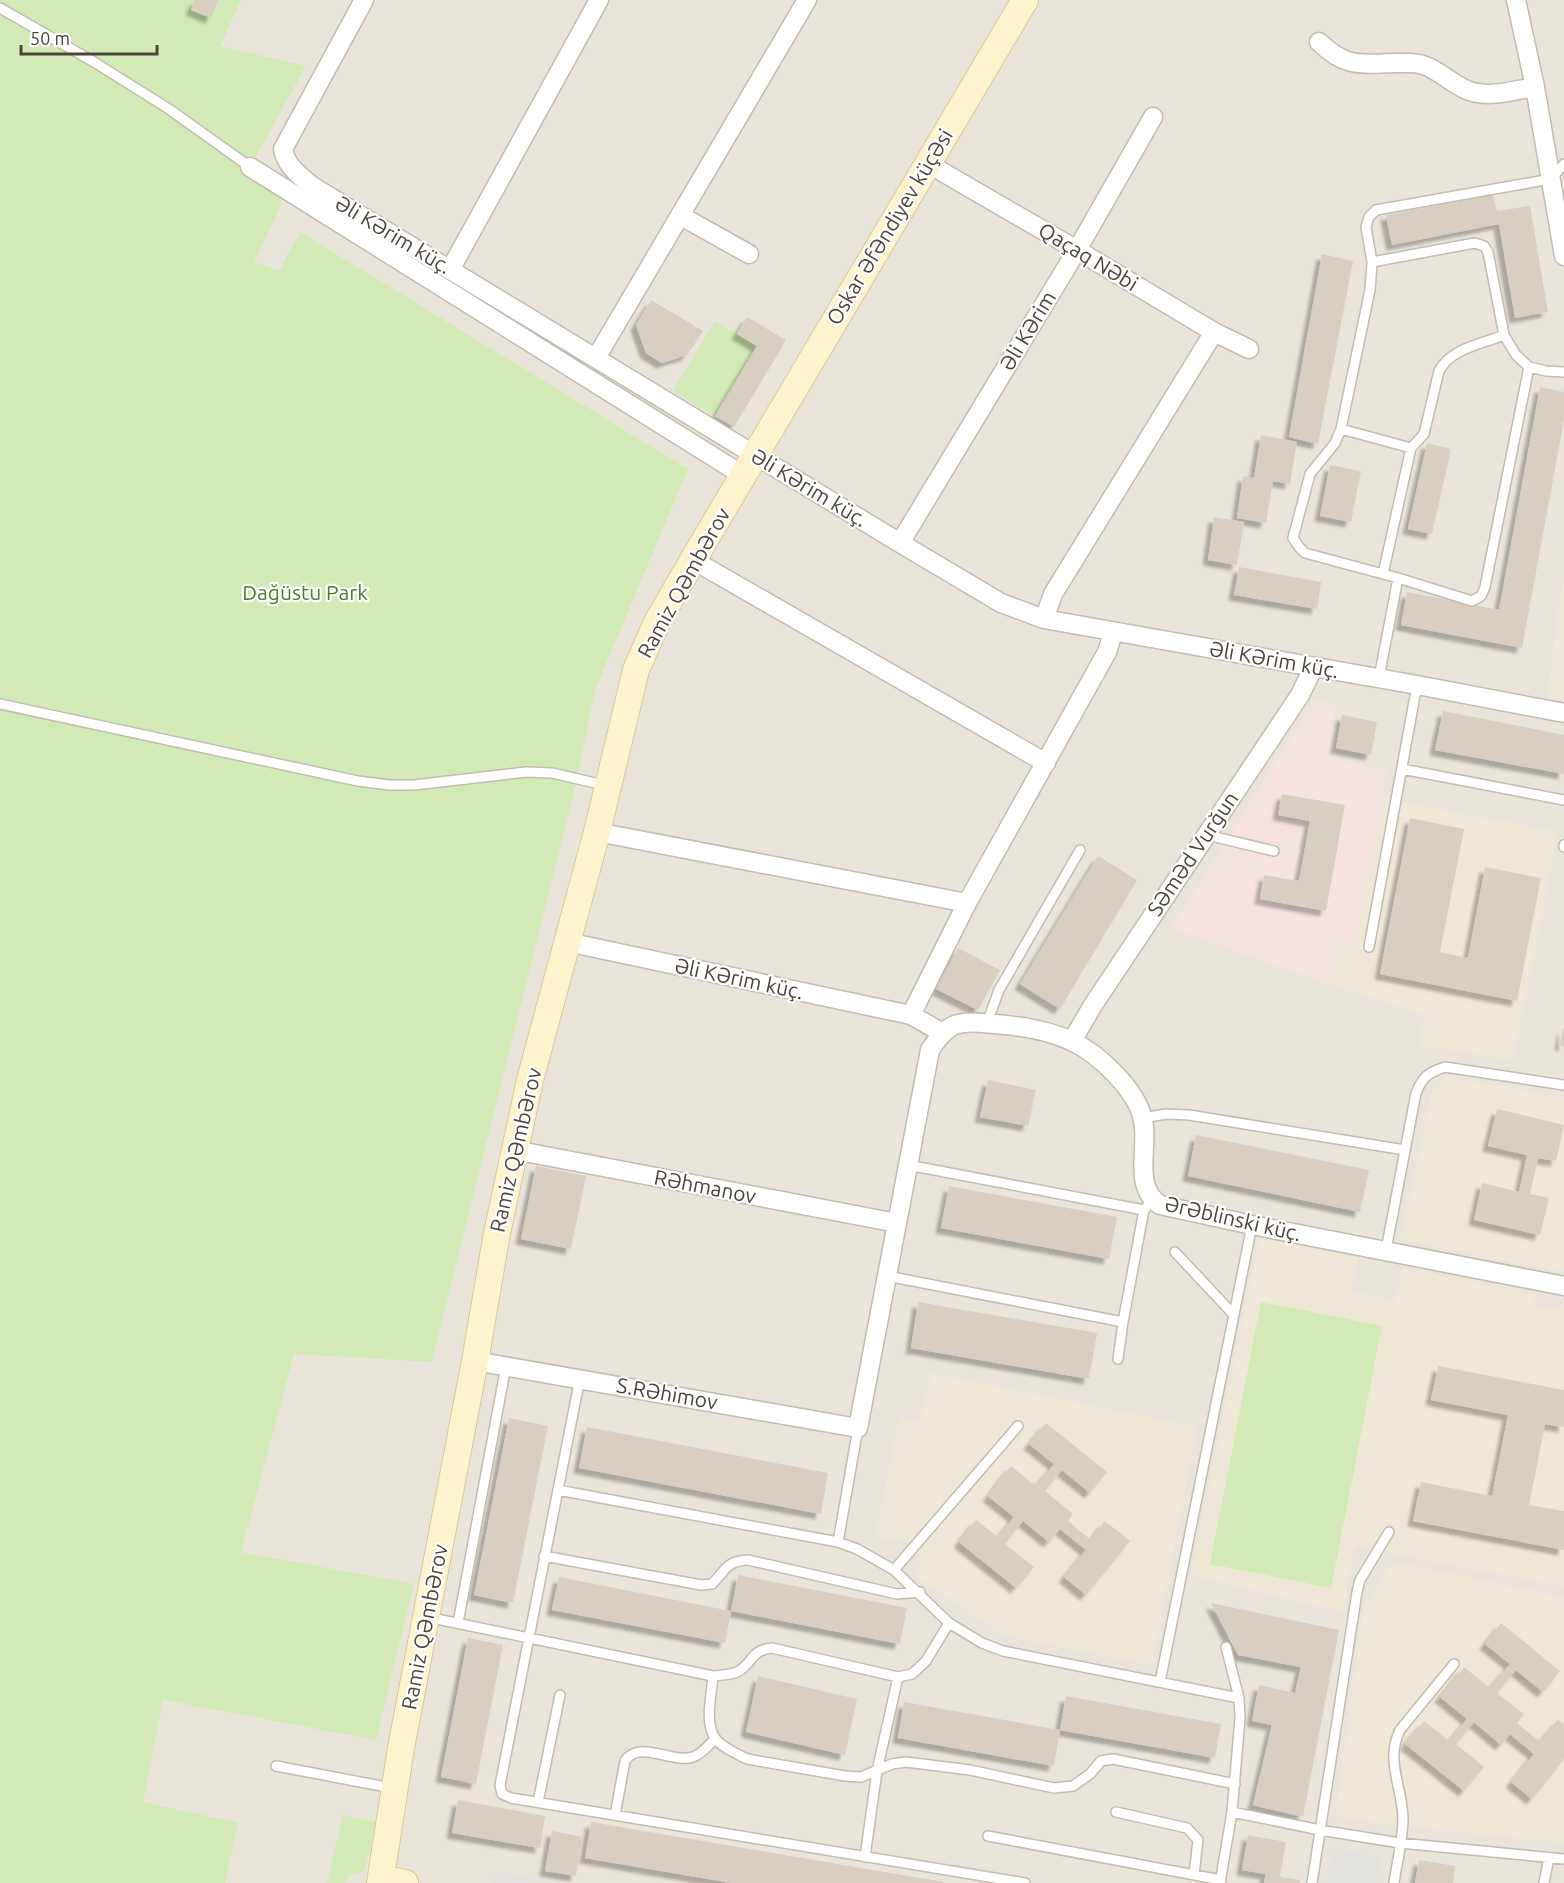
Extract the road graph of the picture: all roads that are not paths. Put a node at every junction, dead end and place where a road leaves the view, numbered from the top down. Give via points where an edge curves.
1 (9, 0) edge
2 (364, 0) edge
3 (599, 0) edge
4 (807, 0) edge
5 (1025, 0) edge
6 (1516, 0) edge
7 (3, 9) edge
8 (1319, 42) dead end
9 (1536, 87) junction
10 (1153, 117) dead end
11 (927, 163) junction
12 (1564, 164) edge
13 (250, 167) joint
14 (1551, 179) junction
15 (681, 216) junction
16 (1077, 250) junction
17 (749, 254) dead end
18 (1564, 256) edge
19 (1372, 262) junction
20 (450, 270) junction
21 (1214, 332) junction
22 (1504, 335) junction
23 (1249, 349) dead end
24 (596, 358) junction
25 (1529, 367) junction
26 (1564, 372) edge
27 (1341, 429) junction
28 (1411, 448) junction
29 (750, 466) junction
30 (900, 543) junction
31 (693, 560) junction
32 (1383, 574) junction
33 (1398, 578) junction
34 (1044, 619) junction
35 (1113, 633) junction
36 (1313, 668) junction
37 (1379, 678) junction
38 (1417, 685) junction
39 (0, 704) edge
40 (1564, 712) edge
41 (1046, 763) junction
42 (1402, 769) junction
43 (608, 786) junction
44 (1564, 800) edge
45 (597, 832) junction
46 (1207, 834) junction
47 (1080, 850) dead end
48 (1274, 851) dead end
49 (967, 903) junction
50 (567, 942) junction
51 (1370, 947) dead end
52 (910, 1015) junction
53 (987, 1023) junction
54 (941, 1032) junction
55 (1072, 1041) junction
56 (1564, 1085) edge
57 (1142, 1118) junction
58 (514, 1150) junction
59 (1405, 1150) junction
60 (908, 1165) junction
61 (1149, 1205) junction
62 (897, 1223) junction
63 (1252, 1225) junction
64 (1386, 1251) junction
65 (1175, 1252) dead end
66 (887, 1276) junction
67 (1564, 1286) edge
68 (1234, 1315) junction
69 (1124, 1322) junction
70 (1118, 1359) dead end
71 (475, 1361) junction
72 (506, 1366) junction
73 (580, 1378) junction
74 (1018, 1426) dead end
75 (858, 1428) junction
76 (558, 1491) junction
77 (1389, 1532) dead end
78 (838, 1542) junction
79 (544, 1556) junction
80 (894, 1570) junction
81 (920, 1592) junction
82 (427, 1617) junction
83 (458, 1623) junction
84 (949, 1623) junction
85 (528, 1636) junction
86 (1226, 1647) dead end
87 (1454, 1664) dead end
88 (713, 1676) junction
89 (898, 1677) junction
90 (1160, 1682) junction
91 (560, 1695) dead end
92 (1239, 1698) junction
93 (715, 1739) junction
94 (276, 1766) dead end
95 (877, 1771) junction
96 (1235, 1784) junction
97 (395, 1789) junction
98 (538, 1802) junction
99 (1116, 1812) dead end
100 (1232, 1812) junction
101 (615, 1815) junction
102 (1320, 1830) junction
103 (988, 1836) dead end
104 (1400, 1843) junction
105 (866, 1857) junction
106 (1549, 1858) junction
107 (1564, 1859) edge
108 (1194, 1875) junction
109 (389, 1881) edge
110 (1220, 1881) edge
111 (1025, 1883) edge
112 (1312, 1883) edge
113 (1394, 1883) edge
114 (1544, 1883) edge

1 - 7 lane
2 - 20 street, Əli Kərim küç. via 287,140 285,158 312,186
3 - 20 street
4 - 15 street
5 - 11 main road, Oskar Əfəndiyev küçəsi
6 - 9 street
7 - 13 lane via 159,103
8 - 9 street via 1348,63 1423,64 1477,93
9 - 14 street
10 - 16 street, Əli Kərim
11 - 16 street, Qaçaq Nəbi
11 - 29 main road, Oskar Əfəndiyev küçəsi
12 - 14 lane
13 - 29 street
14 - 18 street
14 - 19 lane via 1376,210 1365,227
15 - 17 street
15 - 24 street
16 - 21 street, Qaçaq Nəbi
16 - 30 street, Əli Kərim
19 - 22 lane via 1475,243 1484,246
19 - 27 lane via 1370,290
20 - 24 street, Əli Kərim küç.
21 - 23 street, Qaçaq Nəbi
21 - 34 street via 1053,594
22 - 25 lane
22 - 28 lane via 1444,361 1424,434
24 - 29 street, Əli Kərim küç.
25 - 26 lane
25 - 33 lane via 1481,597 1472,601
27 - 28 lane
27 - 32 lane via 1310,474 1293,538 1305,553
28 - 32 lane
29 - 30 street, Əli Kərim küç.
29 - 31 main road, Ramiz Qəmbərov
30 - 34 street, Əli Kərim küç. via 1001,603
31 - 41 street
31 - 43 main road, Ramiz Qəmbərov via 657,622 640,661
32 - 33 lane
33 - 37 lane
34 - 35 street, Əli Kərim küç.
35 - 36 street, Əli Kərim küç.
35 - 41 street via 1107,652
36 - 37 street, Əli Kərim küç.
36 - 46 street, Səməd Vurğun via 1300,694
37 - 38 street, Əli Kərim küç.
38 - 40 street, Əli Kərim küç.
38 - 42 lane
39 - 43 lane via 379,784 414,785 526,772 552,773
41 - 49 street
42 - 44 lane
42 - 51 lane
43 - 45 main road, Ramiz Qəmbərov
45 - 49 street
45 - 50 main road, Ramiz Qəmbərov
46 - 48 lane
46 - 55 street, Səməd Vurğun
47 - 53 lane via 999,990
49 - 52 street
50 - 52 street, Əli Kərim küç.
50 - 58 main road, Ramiz Qəmbərov
52 - 54 street, Əli Kərim küç.
53 - 54 street, Ərəblinski küç. via 951,1025
53 - 55 street, Ərəblinski küç. via 1027,1028
54 - 60 street via 930,1050
55 - 57 street, Ərəblinski küç. via 1120,1078
56 - 59 lane via 1445,1067 1432,1071 1422,1079 1416,1093
57 - 59 lane via 1189,1115
57 - 61 street, Ərəblinski küç. via 1144,1183
58 - 62 street, Rəhmanov
58 - 71 main road, Ramiz Qəmbərov
59 - 64 lane
60 - 61 lane
60 - 62 street
61 - 63 street, Ərəblinski küç.
61 - 69 lane
62 - 66 street
63 - 64 street, Ərəblinski küç.
63 - 68 lane
64 - 67 street, Ərəblinski küç.
65 - 68 lane
66 - 69 lane
66 - 75 street
68 - 90 lane
69 - 70 lane
71 - 72 street, S.Rəhimov
71 - 82 main road, Ramiz Qəmbərov
72 - 73 street, S.Rəhimov
72 - 83 lane
73 - 75 street, S.Rəhimov
73 - 76 lane
74 - 80 lane
75 - 78 lane
76 - 78 lane
76 - 79 lane
77 - 102 lane via 1360,1580
78 - 80 lane
79 - 81 lane via 701,1585 712,1584 729,1564 748,1560 897,1594
79 - 85 lane
80 - 81 lane
81 - 84 lane
82 - 83 lane
82 - 97 main road, Ramiz Qəmbərov
83 - 85 lane
84 - 89 lane via 926,1661 912,1674
84 - 90 lane via 1003,1651
85 - 88 lane
85 - 98 lane via 500,1785 502,1794
86 - 92 lane
87 - 104 lane via 1396,1739 1393,1752 1403,1819
88 - 89 lane via 738,1672 754,1654 772,1648
88 - 93 lane via 710,1722
89 - 95 lane
90 - 92 lane
91 - 98 lane
92 - 96 lane
93 - 95 lane via 747,1759 845,1776 861,1777
93 - 101 lane via 692,1758 637,1751 630,1754 625,1761
94 - 97 lane
95 - 96 lane via 906,1762 970,1770 1054,1788 1073,1786 1101,1761 1113,1759
95 - 105 lane
96 - 100 lane
97 - 109 main road, Ramiz Qəmbərov
98 - 101 lane
99 - 108 lane via 1187,1828 1194,1833 1198,1840
100 - 102 lane
100 - 110 lane
101 - 105 lane
102 - 104 lane
102 - 112 lane
103 - 108 lane
104 - 106 lane
104 - 113 lane
105 - 111 lane
106 - 107 lane
106 - 114 lane
108 - 110 lane

